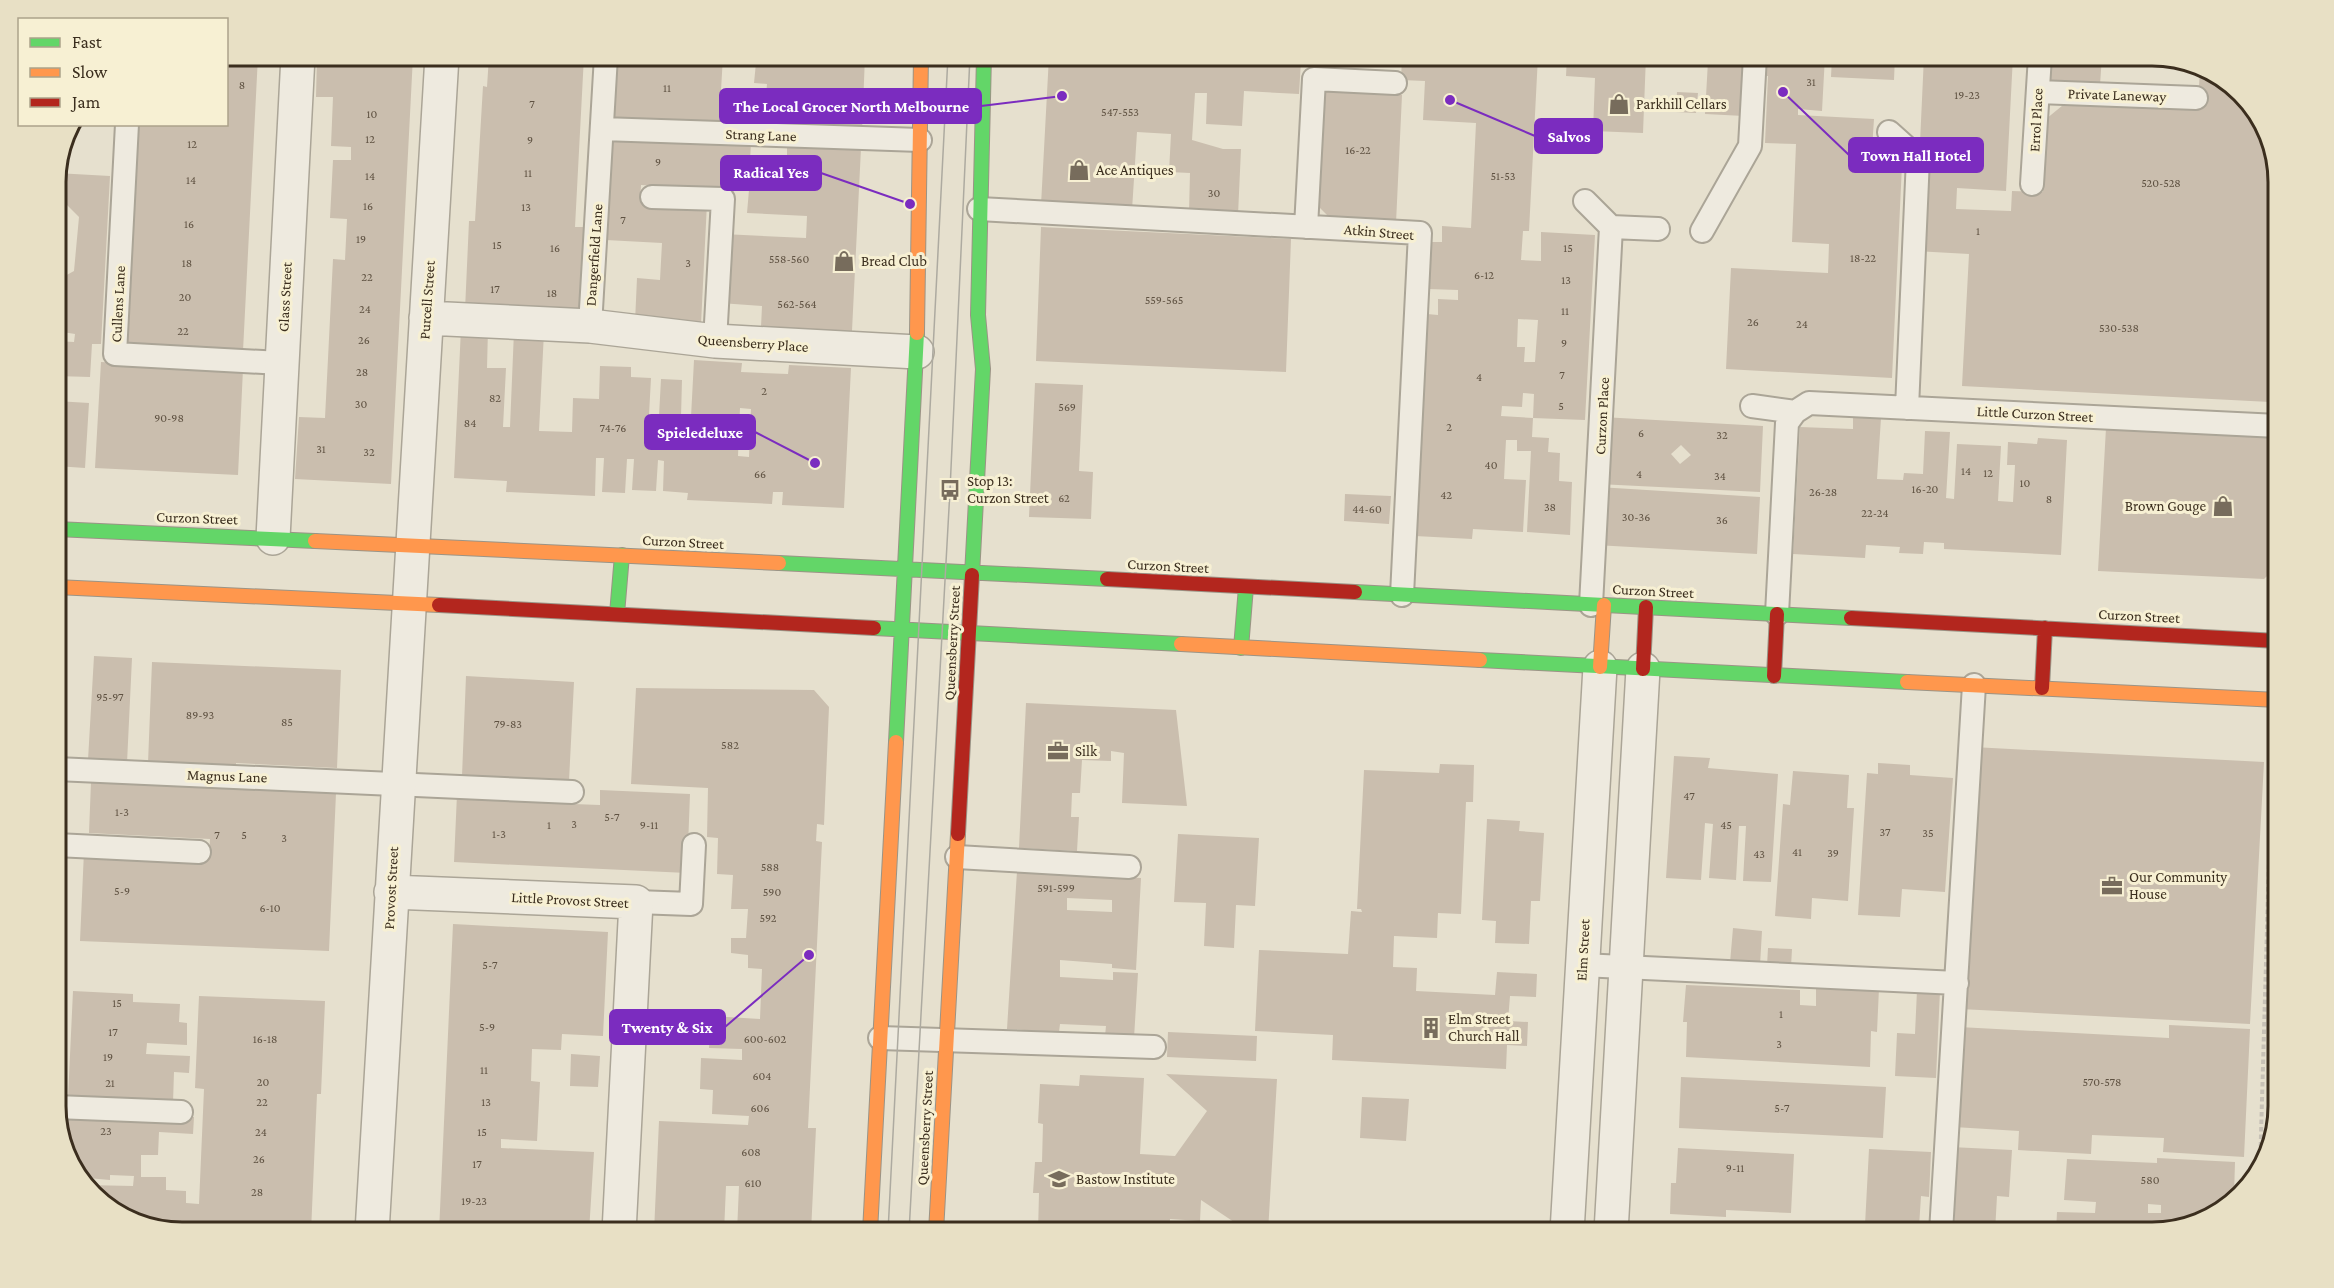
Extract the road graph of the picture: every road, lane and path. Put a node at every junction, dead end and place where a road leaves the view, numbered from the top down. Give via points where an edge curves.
1 (297, 66) edge
2 (441, 66) edge
3 (605, 66) edge
4 (921, 66) edge
5 (984, 66) edge
6 (1754, 66) edge
7 (2039, 66) edge
8 (1395, 83) dead end
9 (2038, 92) junction
10 (2196, 98) dead end
11 (127, 126) edge
12 (602, 129) junction
13 (1889, 132) dead end
14 (920, 141) junction
15 (2032, 184) dead end
16 (652, 196) dead end
17 (1585, 201) dead end
18 (979, 209) junction
19 (1306, 227) junction
20 (1611, 227) junction
21 (1658, 229) dead end
22 (1702, 231) dead end
23 (426, 318) junction
24 (590, 326) junction
25 (715, 341) junction
26 (916, 352) junction
27 (281, 363) junction
28 (1752, 406) dead end
29 (1907, 408) junction
30 (1795, 411) junction
31 (2268, 426) edge
32 (66, 529) edge
33 (273, 538) junction
34 (412, 544) junction
35 (622, 555) junction
36 (905, 569) junction
37 (972, 572) junction
38 (66, 587) edge
39 (1246, 587) junction
40 (1402, 595) junction
41 (409, 604) junction
42 (1597, 605) junction
43 (1646, 607) junction
44 (617, 614) junction
45 (1777, 614) junction
46 (2045, 628) junction
47 (902, 629) junction
48 (969, 633) junction
49 (2268, 640) edge
50 (1241, 648) junction
51 (1600, 667) junction
52 (1643, 669) junction
53 (1774, 676) junction
54 (1974, 685) junction
55 (2042, 688) junction
56 (2268, 699) edge
57 (66, 769) edge
58 (398, 783) junction
59 (572, 792) dead end
60 (66, 845) edge
61 (694, 845) dead end
62 (199, 852) dead end
63 (957, 858) junction
64 (1130, 867) dead end
65 (391, 892) junction
66 (2268, 894) edge
67 (636, 902) junction
68 (1582, 965) junction
69 (1626, 968) junction
70 (1957, 983) junction
71 (880, 1038) junction
72 (946, 1039) junction
73 (1154, 1047) dead end
74 (66, 1107) edge
75 (181, 1112) dead end
76 (2261, 1147) edge
77 (373, 1222) edge
78 (620, 1222) edge
79 (871, 1222) edge
80 (937, 1222) edge
81 (1568, 1222) edge
82 (1612, 1222) edge
83 (1942, 1222) edge

1 - 27 street, Glass Street
2 - 23 street, Purcell Street
3 - 12 lane, Dangerfield Lane
4 - 14 main road
5 - 18 main road, Queensberry Street
6 - 22 lane via 1750,146
7 - 9 lane, Errol Place
8 - 19 lane via 1314,79
9 - 10 lane, Private Laneway
9 - 15 lane, Errol Place
11 - 27 lane, Cullens Lane via 115,354
12 - 14 lane, Strang Lane
12 - 24 lane, Dangerfield Lane
13 - 29 lane via 1918,158
14 - 26 main road
16 - 25 lane via 723,199
17 - 20 lane
18 - 19 lane, Atkin Street
18 - 37 main road, Queensberry Street via 978,315 983,369
19 - 40 lane, Atkin Street via 1420,233
20 - 21 lane
20 - 42 lane, Curzon Place
23 - 24 street, Dangerfield Lane
23 - 34 street, Purcell Street
24 - 25 street, Queensberry Place
25 - 26 street, Queensberry Place
26 - 36 main road
27 - 33 street, Glass Street
28 - 30 lane, Little Curzon Street
29 - 30 lane, Little Curzon Street via 1809,403
29 - 31 lane, Little Curzon Street
30 - 45 lane via 1787,423
32 - 33 main road, Curzon Street
33 - 34 main road, Curzon Street
34 - 35 main road, Curzon Street
34 - 41 street, Provost Street
35 - 36 main road, Curzon Street
35 - 44 main road
36 - 37 main road, Curzon Street
36 - 47 main road
37 - 39 main road, Curzon Street
37 - 48 main road, Queensberry Street
38 - 41 main road
39 - 40 main road, Curzon Street
39 - 50 main road
40 - 42 main road, Curzon Street
41 - 44 main road
41 - 58 street, Provost Street
42 - 43 main road, Curzon Street
42 - 51 main road
43 - 45 main road, Curzon Street
43 - 52 main road
44 - 47 main road
45 - 46 main road, Curzon Street
45 - 53 main road
46 - 49 main road, Curzon Street
46 - 55 main road
47 - 48 main road
47 - 71 main road
48 - 50 main road
48 - 63 main road, Queensberry Street
50 - 51 main road
51 - 52 main road
51 - 68 street, Elm Street
52 - 53 main road
52 - 69 street
53 - 54 main road
54 - 55 main road
54 - 70 lane
55 - 56 main road
57 - 58 lane, Magnus Lane
58 - 59 lane, Magnus Lane
58 - 65 street, Provost Street
60 - 62 lane
61 - 67 lane via 690,904
63 - 64 lane
63 - 72 main road, Queensberry Street
65 - 67 street, Little Provost Street
65 - 77 street, Provost Street
66 - 76 path
67 - 78 street, Little Provost Street
68 - 69 lane
68 - 81 street, Elm Street
69 - 70 lane
69 - 82 street
70 - 83 lane
71 - 72 lane
71 - 79 main road
72 - 73 lane
72 - 80 main road, Queensberry Street
74 - 75 lane

